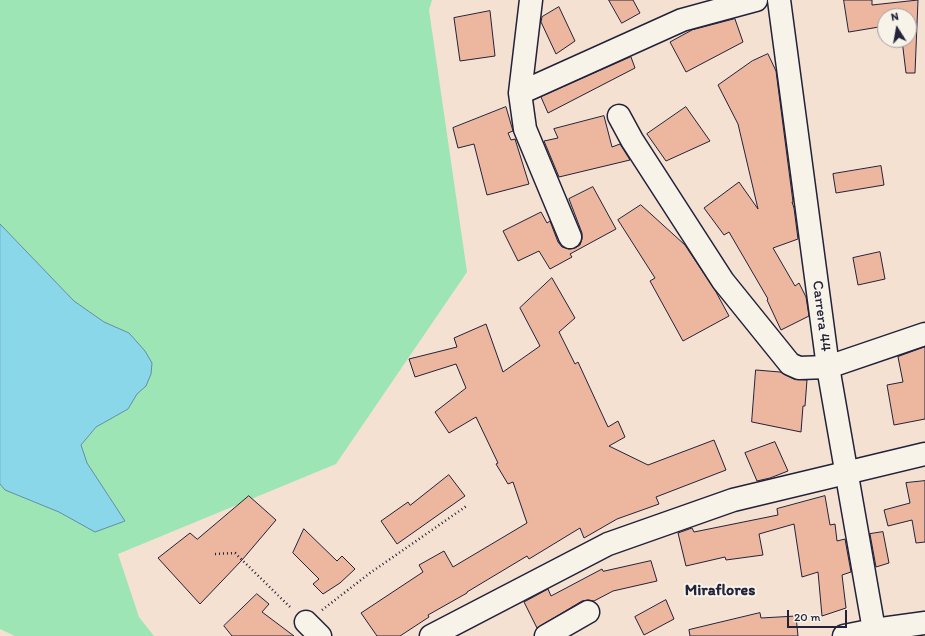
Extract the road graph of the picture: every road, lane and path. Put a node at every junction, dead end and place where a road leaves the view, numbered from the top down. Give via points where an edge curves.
1 (531, 0) edge
2 (756, 0) edge
3 (779, 0) edge
4 (520, 93) junction
5 (619, 116) dead end
6 (570, 237) dead end
7 (925, 334) edge
8 (828, 367) junction
9 (925, 454) edge
10 (846, 473) junction
11 (468, 505) dead end
12 (215, 554) dead end
13 (588, 612) dead end
14 (925, 623) edge
15 (313, 629) edge
16 (874, 633) edge
17 (431, 636) edge
18 (546, 636) edge
19 (844, 636) edge

1 - 4 street
2 - 4 street via 682,20
3 - 8 street, Carrera 44
4 - 6 street via 525,128
5 - 8 street via 723,281 790,364 799,368
7 - 8 street
8 - 10 street, Carrera 44
9 - 10 street
10 - 16 street, Carrera 44
10 - 17 street via 733,500 608,544
11 - 15 path via 370,574
12 - 15 path via 235,553
13 - 18 street
14 - 16 street
16 - 19 street

